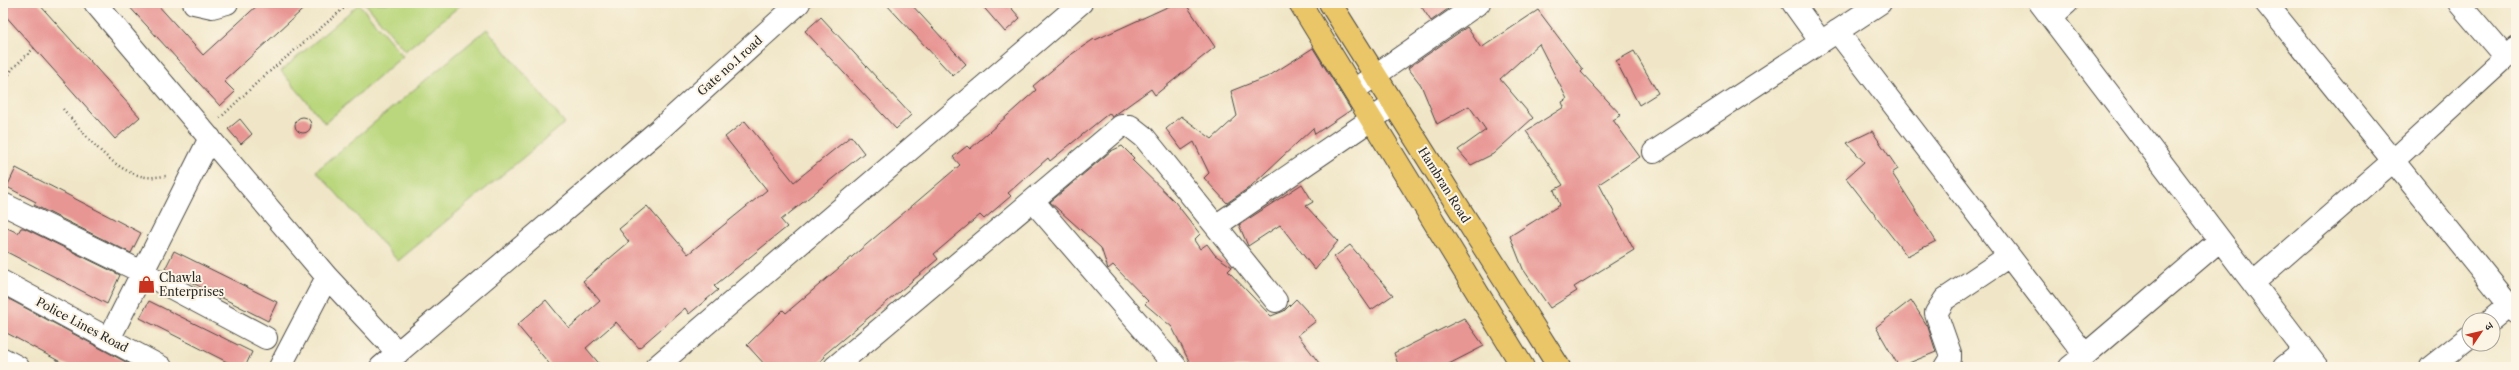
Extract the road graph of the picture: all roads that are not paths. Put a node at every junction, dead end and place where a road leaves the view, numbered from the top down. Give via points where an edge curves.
1 (95, 3) edge
2 (194, 3) edge
3 (227, 3) edge
4 (799, 3) edge
5 (1081, 3) edge
6 (1300, 3) edge
7 (1330, 3) edge
8 (1478, 3) edge
9 (1793, 3) edge
10 (1880, 3) edge
11 (2067, 3) edge
12 (2266, 3) edge
13 (2460, 3) edge
14 (2046, 10) edge
15 (1829, 37) junction
16 (2511, 53) edge
17 (1376, 76) junction
18 (1354, 90) junction
19 (1394, 104) junction
20 (1371, 120) junction
21 (210, 138) junction
22 (1654, 152) dead end
23 (2393, 160) junction
24 (1033, 201) junction
25 (3, 204) edge
26 (1217, 226) junction
27 (2220, 240) junction
28 (2009, 256) junction
29 (142, 272) junction
30 (327, 277) junction
31 (3, 282) edge
32 (2253, 283) junction
33 (1276, 301) dead end
34 (2513, 309) edge
35 (2501, 315) edge
36 (266, 338) dead end
37 (109, 339) junction
38 (2461, 343) edge
39 (398, 353) junction
40 (3, 359) edge
41 (2311, 359) edge
42 (2077, 361) edge
43 (18, 367) edge
44 (162, 367) edge
45 (280, 367) edge
46 (381, 367) edge
47 (656, 367) edge
48 (836, 367) edge
49 (1176, 367) edge
50 (1522, 367) edge
51 (1559, 367) edge
52 (1945, 367) edge
53 (2284, 367) edge
54 (2431, 367) edge

1 - 21 street
2 - 3 street via 212,7
4 - 39 street, Gate no.1 road via 660,129
5 - 47 street
6 - 18 main road
7 - 17 main road, Hambran Road
8 - 17 street
9 - 15 street
10 - 15 street
11 - 14 street
12 - 23 street
13 - 16 street
14 - 27 street
15 - 22 street
15 - 28 street
16 - 23 street
17 - 18 street
17 - 19 main road, Hambran Road
18 - 20 main road
19 - 20 street
19 - 51 main road, Hambran Road
20 - 26 street
20 - 50 main road
21 - 29 street
21 - 30 street
23 - 32 street
23 - 34 street
24 - 26 street via 1118,127 1126,125 1144,137
24 - 48 street
24 - 49 street
25 - 29 street
26 - 33 street
27 - 32 street
27 - 42 street
28 - 42 street
28 - 52 street via 1945,299 1939,306 1936,313 1950,353 1950,359
29 - 36 street
29 - 37 street
30 - 39 street
30 - 45 street
31 - 37 street, Police Lines Road
32 - 41 street
34 - 35 street
37 - 44 street, Police Lines Road
38 - 54 street
39 - 46 street, Gate no.1 road
40 - 43 street
41 - 53 street

